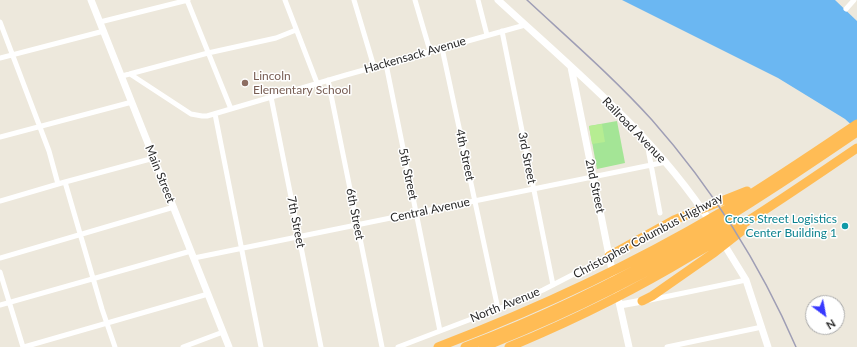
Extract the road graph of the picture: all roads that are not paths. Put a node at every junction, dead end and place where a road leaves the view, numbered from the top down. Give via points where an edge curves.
1 (91, 0) edge
2 (187, 0) edge
3 (285, 0) edge
4 (354, 0) edge
5 (415, 0) edge
6 (478, 0) edge
7 (498, 0) edge
8 (854, 0) edge
9 (846, 9) dead end
10 (0, 22) edge
11 (100, 22) junction
12 (525, 25) junction
13 (296, 30) junction
14 (104, 31) junction
15 (502, 31) junction
16 (487, 35) junction
17 (442, 48) junction
18 (430, 52) junction
19 (208, 53) junction
20 (12, 55) junction
21 (0, 58) edge
22 (386, 64) junction
23 (374, 67) junction
24 (571, 67) junction
25 (130, 74) junction
26 (122, 76) junction
27 (328, 80) junction
28 (317, 83) junction
29 (271, 97) junction
30 (132, 102) junction
31 (231, 109) junction
32 (215, 114) junction
33 (857, 124) edge
34 (38, 127) junction
35 (857, 132) edge
36 (0, 137) edge
37 (647, 140) junction
38 (857, 140) edge
39 (857, 148) edge
40 (154, 158) junction
41 (666, 162) junction
42 (651, 165) junction
43 (592, 177) junction
44 (774, 179) junction
45 (65, 182) junction
46 (58, 184) junction
47 (534, 189) junction
48 (0, 201) edge
49 (475, 201) junction
50 (174, 207) junction
51 (416, 213) junction
52 (660, 213) dead end
53 (357, 225) junction
54 (80, 235) junction
55 (299, 237) junction
56 (706, 238) junction
57 (242, 249) junction
58 (191, 251) junction
59 (0, 258) edge
60 (194, 258) junction
61 (610, 258) junction
62 (0, 272) edge
63 (93, 278) junction
64 (746, 280) junction
65 (553, 285) junction
66 (208, 294) junction
67 (642, 301) junction
68 (8, 302) junction
69 (620, 304) junction
70 (0, 305) edge
71 (498, 309) junction
72 (106, 323) junction
73 (762, 327) junction
74 (440, 331) junction
75 (223, 332) junction
76 (23, 347) edge
77 (115, 347) edge
78 (183, 347) edge
79 (229, 347) edge
80 (261, 347) edge
81 (321, 347) edge
82 (382, 347) edge
83 (398, 347) edge
84 (438, 347) edge
85 (465, 347) edge
86 (483, 347) edge
87 (509, 347) edge
88 (629, 347) edge
89 (667, 347) edge
90 (768, 347) edge

1 - 11 main road, Main Street
2 - 11 street
2 - 19 street
3 - 13 street
4 - 23 street
5 - 18 street
6 - 16 street
7 - 12 main road, Railroad Avenue
8 - 9 street
10 - 20 street
11 - 14 main road, Main Street
12 - 15 street, Hackensack Avenue
12 - 24 main road, Railroad Avenue
13 - 19 street via 276,38
13 - 28 street
14 - 20 street
14 - 26 main road, Main Street
15 - 16 street, Hackensack Avenue
15 - 47 street, 3rd Street
16 - 17 street, Hackensack Avenue
17 - 18 street, Hackensack Avenue
17 - 49 street, 4th Street
18 - 22 street, Hackensack Avenue
19 - 25 street
19 - 31 street
20 - 21 street
20 - 34 street
22 - 23 street, Hackensack Avenue
22 - 51 street, 5th Street
23 - 27 street, Hackensack Avenue
24 - 37 main road, Railroad Avenue
24 - 43 main road, 2nd Street
25 - 26 street
25 - 32 street, Hackensack Avenue via 191,114
26 - 30 main road, Main Street
27 - 28 street, Hackensack Avenue
27 - 53 street, 6th Street
28 - 29 street, Hackensack Avenue
29 - 31 street, Hackensack Avenue
29 - 55 street, 7th Street
30 - 34 street
30 - 40 main road, Main Street
31 - 32 street, Hackensack Avenue
32 - 57 street
33 - 44 highway, Christopher Columbus Highway
34 - 36 street
34 - 46 street via 49,152
35 - 56 highway, Christopher Columbus Highway via 756,199
37 - 41 main road, Railroad Avenue
37 - 42 street
38 - 56 highway, Christopher Columbus Highway
39 - 56 highway, Christopher Columbus Highway via 783,197
40 - 45 street
40 - 50 main road, Main Street
41 - 42 street, Central Avenue
41 - 64 main road, Railroad Avenue via 696,200
42 - 43 street, Central Avenue
42 - 52 street
43 - 47 street, Central Avenue
43 - 61 main road, 2nd Street
44 - 56 highway, Christopher Columbus Highway
44 - 61 highway via 664,225
45 - 46 street
45 - 54 street
46 - 48 street
47 - 49 street, Central Avenue
47 - 65 street, 3rd Street
49 - 51 street, Central Avenue
49 - 71 street, 4th Street
50 - 54 street
50 - 58 main road, Main Street
51 - 53 street, Central Avenue
51 - 74 street, 5th Street
53 - 55 street, Central Avenue
53 - 82 street, 6th Street
54 - 59 street
54 - 63 street
55 - 57 street, Central Avenue
55 - 81 street, 7th Street
56 - 67 highway via 652,296
56 - 84 highway, Christopher Columbus Highway via 622,266 503,321
56 - 85 highway, Christopher Columbus Highway via 586,295
56 - 86 highway, Christopher Columbus Highway via 584,303
56 - 87 highway, Christopher Columbus Highway via 624,294
57 - 60 street, Central Avenue
57 - 80 street
58 - 60 main road, Main Street
58 - 63 street
60 - 66 main road, Main Street
61 - 65 street, North Avenue
61 - 69 main road, 2nd Street
62 - 68 street
63 - 68 street
63 - 72 street
64 - 67 street
64 - 73 main road, Railroad Avenue
65 - 71 street, North Avenue
66 - 72 street
66 - 75 main road, Main Street
67 - 69 main road
68 - 70 street
68 - 76 street
69 - 88 main road, 2nd Street
71 - 74 street, North Avenue
72 - 76 street
72 - 77 street
73 - 89 street
73 - 90 main road, Railroad Avenue
74 - 83 street, North Avenue
75 - 78 street
75 - 79 main road, Main Street

